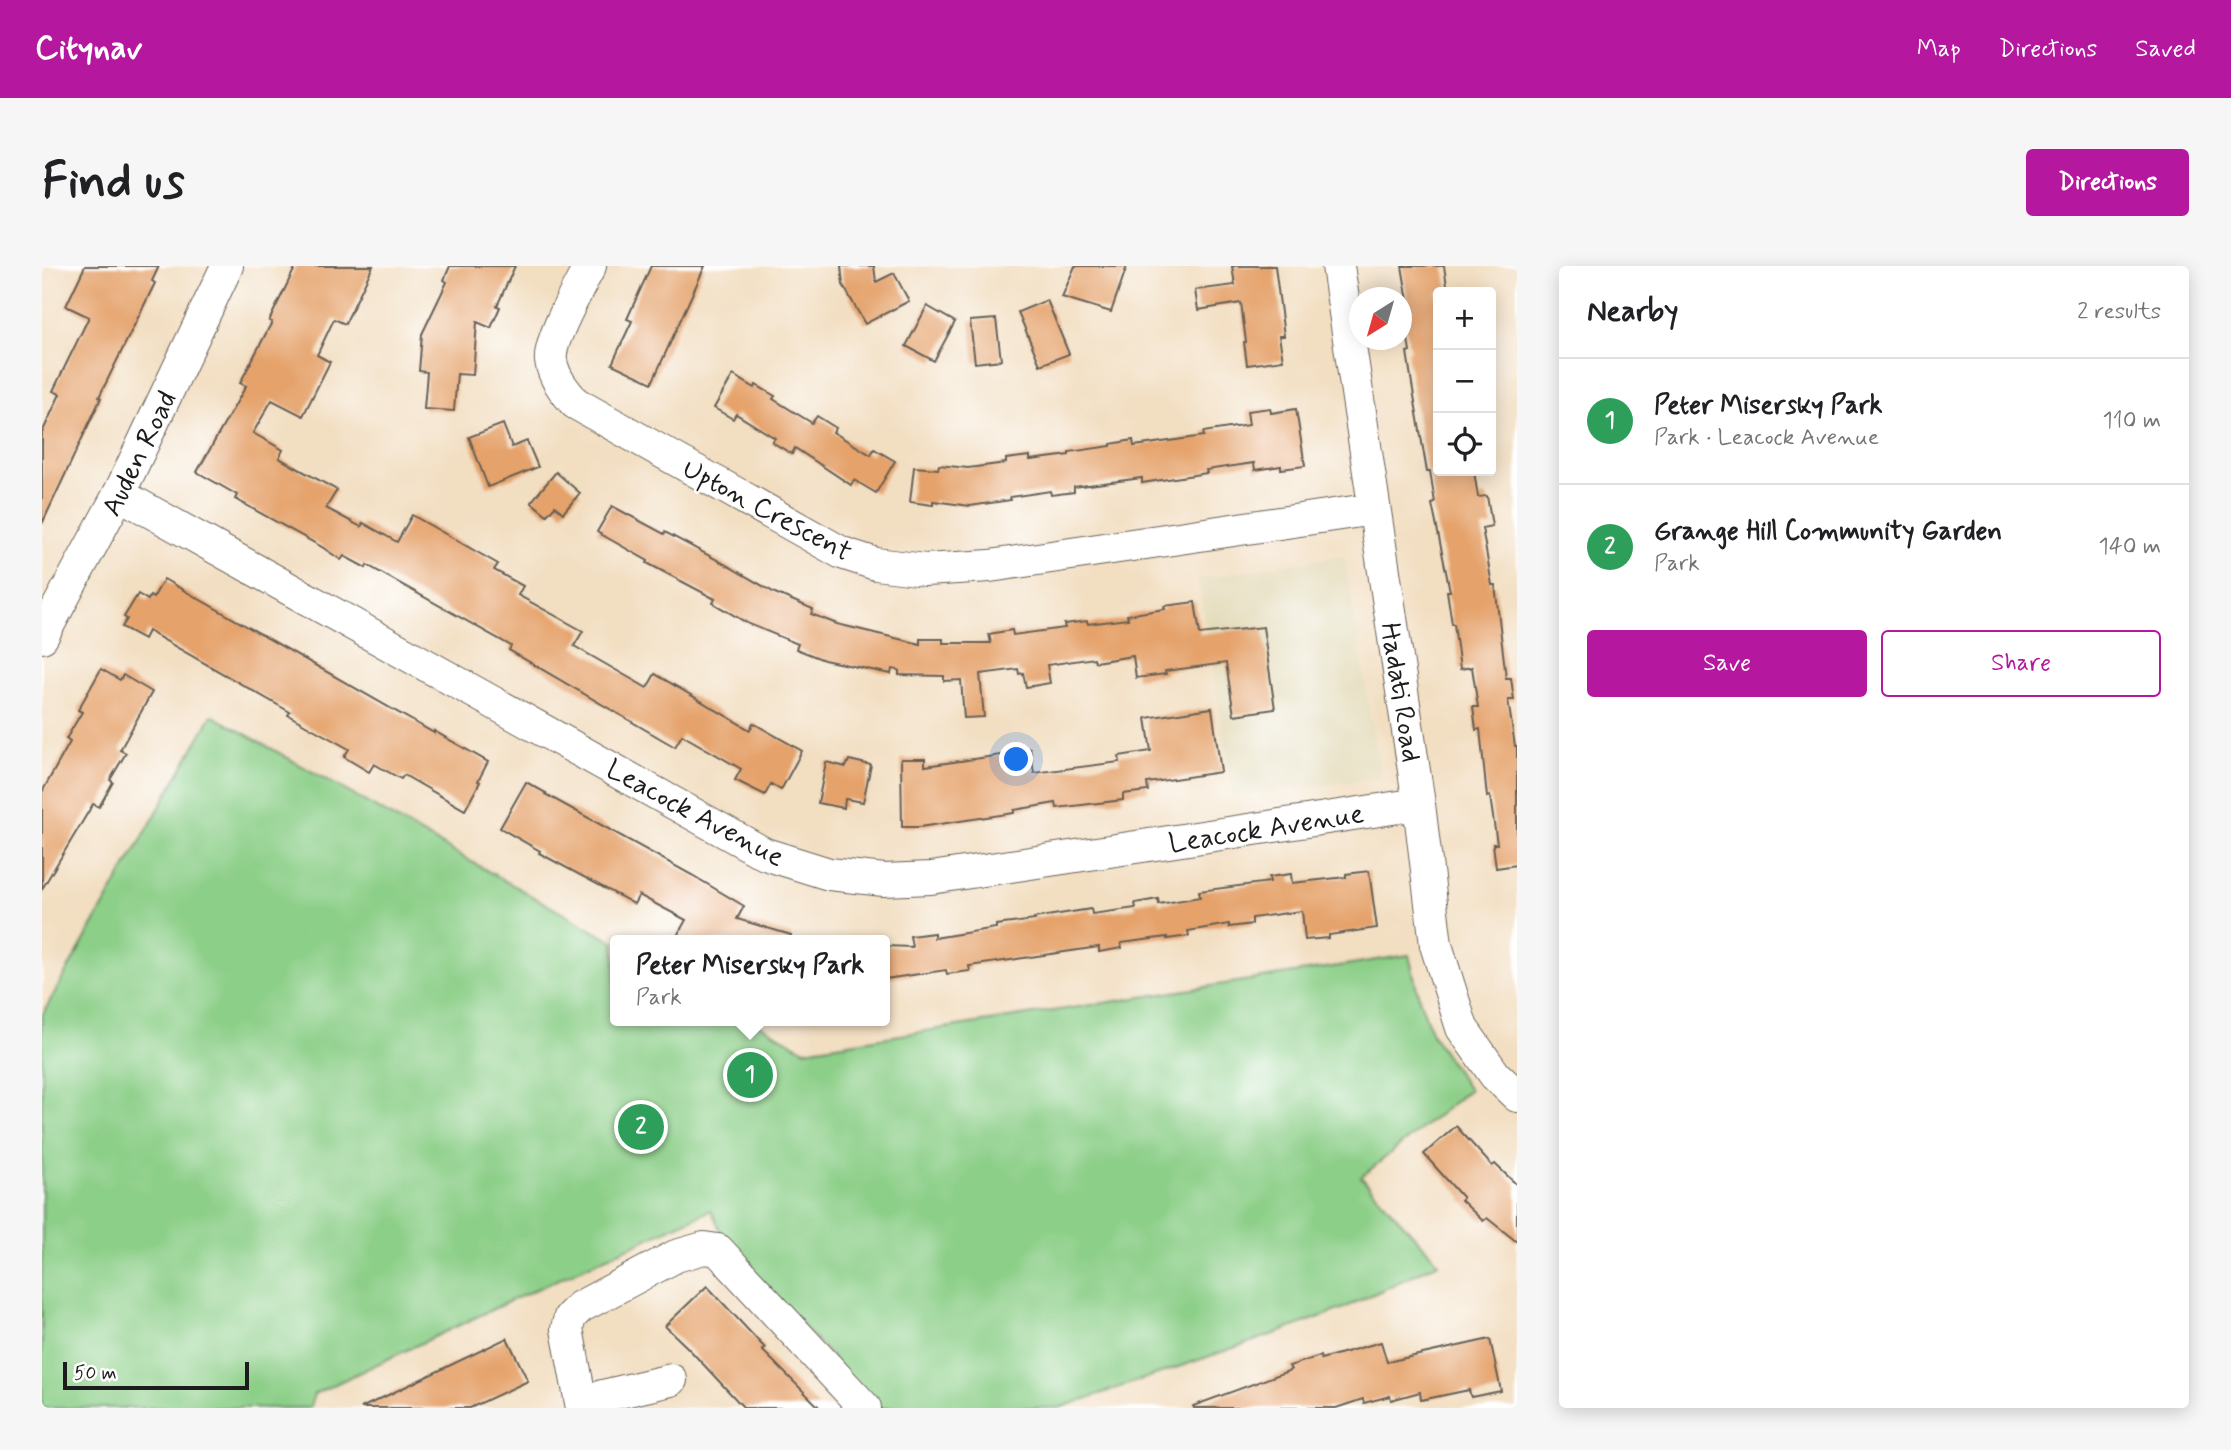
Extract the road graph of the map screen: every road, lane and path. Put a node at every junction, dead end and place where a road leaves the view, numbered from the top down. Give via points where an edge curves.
1 (228, 266) edge
2 (590, 266) edge
3 (1338, 266) edge
4 (119, 494) junction
5 (1374, 509) junction
6 (42, 637) edge
7 (1419, 804) junction
8 (1517, 1096) edge
9 (671, 1380) dead end
10 (581, 1404) edge
11 (865, 1408) edge

1 - 4 street, Auden Road
2 - 5 street, Upton Crescent via 555,339 551,360 559,384 575,403 842,553 876,564 925,570 990,566
3 - 5 street, Hadati Road
4 - 6 street, Auden Road
4 - 7 street, Leacock Avenue via 765,854 829,874 884,880 931,878
5 - 7 street, Hadati Road
7 - 8 street, Hadati Road via 1436,945 1462,1028 1495,1075
9 - 10 street
10 - 11 street via 567,1329 570,1317 580,1307 677,1256 704,1248 718,1250

